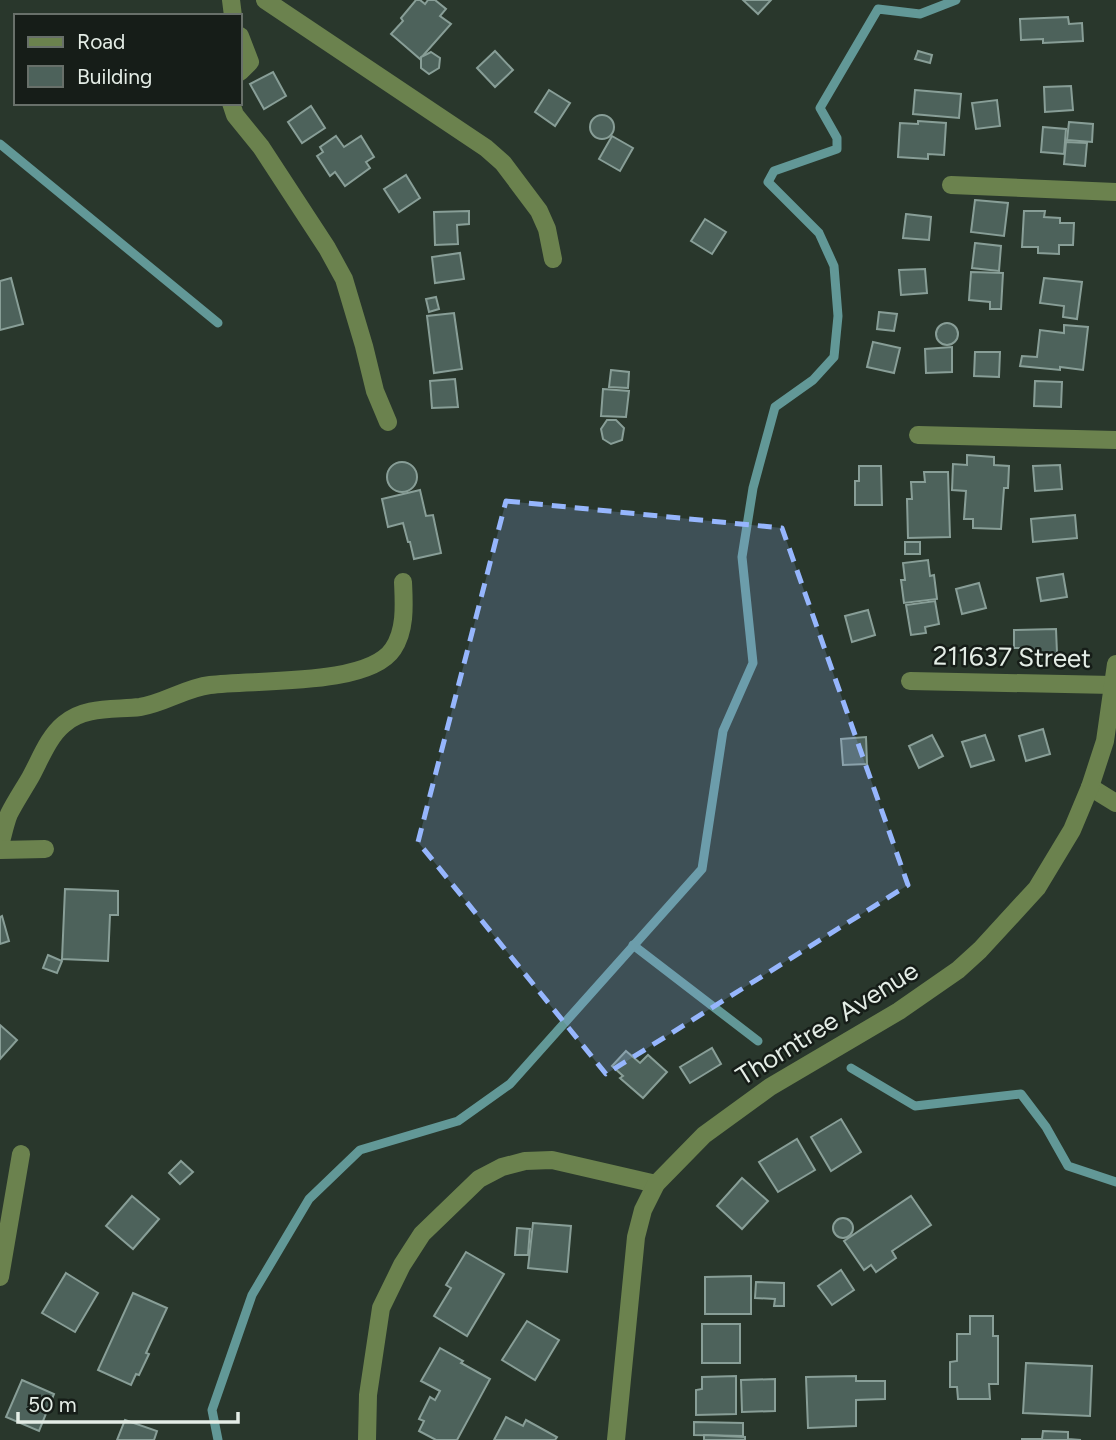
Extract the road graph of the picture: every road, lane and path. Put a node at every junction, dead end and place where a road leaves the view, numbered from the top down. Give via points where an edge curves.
1 (265, 0) edge
2 (242, 41) edge
3 (242, 70) edge
4 (232, 105) edge
5 (951, 185) dead end
6 (1116, 192) edge
7 (553, 259) dead end
8 (388, 422) dead end
9 (918, 435) dead end
10 (1116, 440) edge
11 (403, 582) dead end
12 (1116, 664) edge
13 (910, 681) dead end
14 (1113, 685) junction
15 (1090, 787) junction
16 (1116, 803) edge
17 (0, 845) edge
18 (45, 849) dead end
19 (0, 850) edge
20 (21, 1154) dead end
21 (656, 1184) junction
22 (0, 1277) edge
23 (367, 1440) edge
24 (616, 1440) edge

1 - 7 street via 503,163 539,211
2 - 3 street via 250,62
4 - 8 street via 344,279 374,391
5 - 6 street
9 - 10 street
11 - 17 street via 399,636 386,658 371,666 308,681 207,685 147,705 75,716 50,742 9,814
12 - 14 street, Thorntree Avenue
13 - 14 street, 211637 Street
14 - 15 street, Thorntree Avenue via 1105,741
15 - 16 street
15 - 21 street, Thorntree Avenue via 1072,830 1037,888 980,950 899,1011 748,1103 704,1135
18 - 19 street
20 - 22 street
21 - 23 street via 552,1160 502,1167 480,1179 422,1234 382,1308 368,1395
21 - 24 street, Thorntree Avenue via 636,1237

